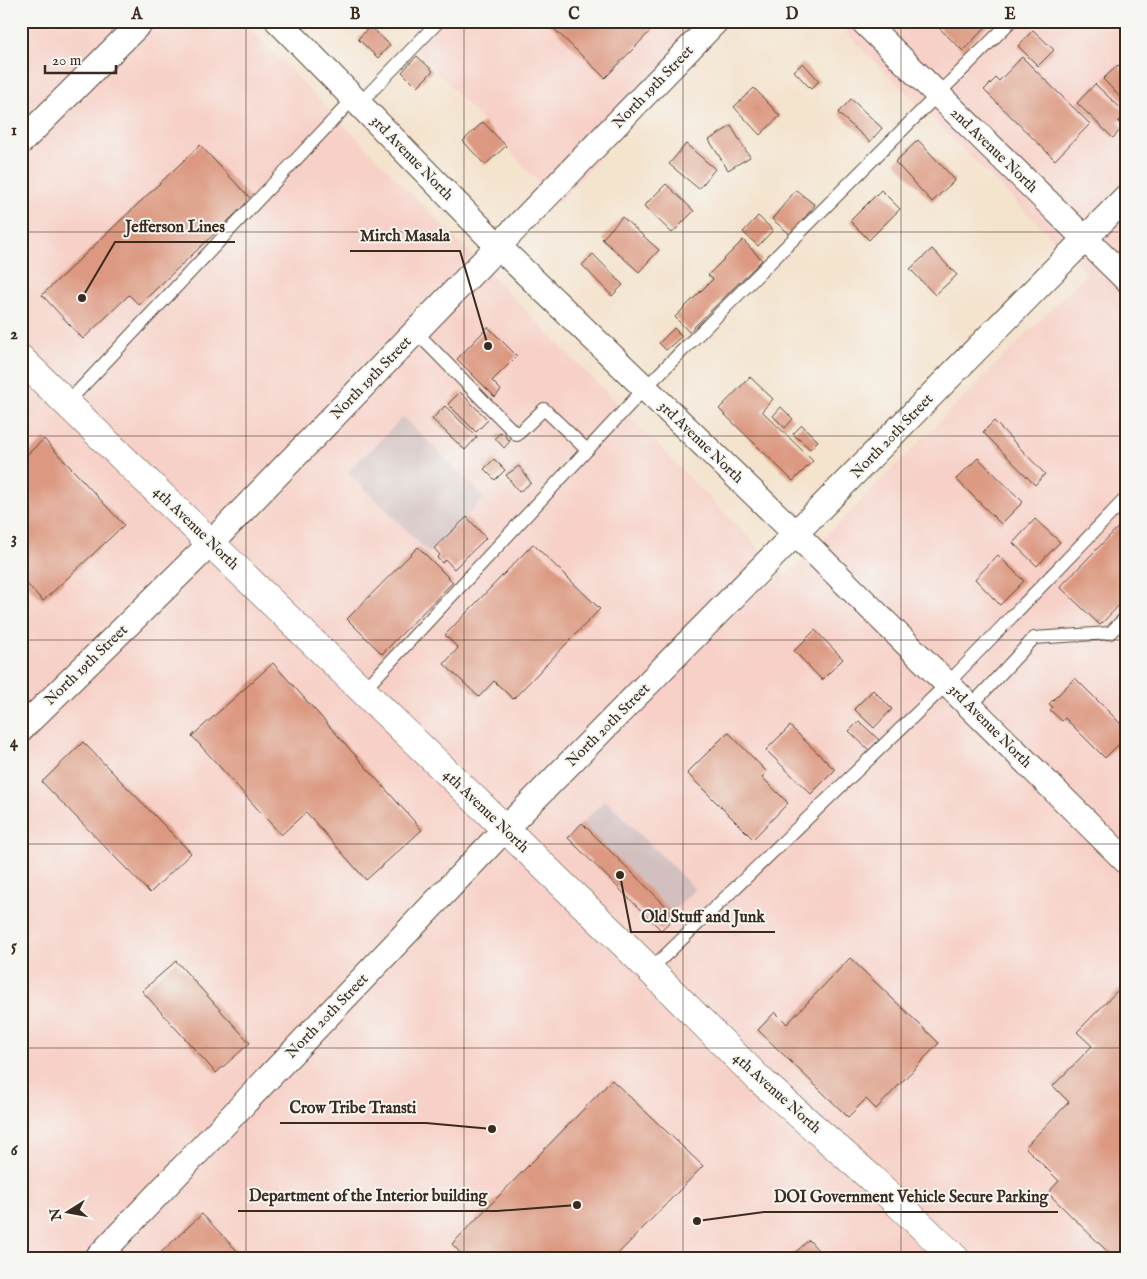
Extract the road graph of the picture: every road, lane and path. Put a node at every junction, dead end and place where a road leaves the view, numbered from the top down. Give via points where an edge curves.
1 (142, 21) edge
2 (278, 21) edge
3 (440, 21) edge
4 (716, 21) edge
5 (863, 21) edge
6 (1011, 21) edge
7 (937, 94) junction
8 (356, 101) junction
9 (21, 142) edge
10 (1126, 197) edge
11 (1085, 238) junction
12 (499, 247) junction
13 (1126, 279) edge
14 (416, 332) junction
15 (21, 359) edge
16 (645, 388) junction
17 (67, 403) junction
18 (587, 450) junction
19 (1126, 498) edge
20 (796, 534) junction
21 (211, 543) junction
22 (1126, 617) edge
23 (947, 684) junction
24 (363, 691) junction
25 (970, 707) junction
26 (21, 729) edge
27 (504, 830) junction
28 (1126, 861) edge
29 (650, 970) junction
30 (97, 1258) edge
31 (955, 1258) edge

1 - 9 street
2 - 8 street, 3rd Avenue North
3 - 8 lane
4 - 12 street, North 19th Street
5 - 7 street, 2nd Avenue North
6 - 7 lane
7 - 11 street, 2nd Avenue North
7 - 16 lane
8 - 12 street, 3rd Avenue North
8 - 17 lane
10 - 11 street, North 20th Street
11 - 13 street, 2nd Avenue North
11 - 20 street, North 20th Street
12 - 14 street, North 19th Street
12 - 16 street, 3rd Avenue North
14 - 18 lane via 517,435 544,409
14 - 21 street, North 19th Street
15 - 17 main road, 4th Avenue North
16 - 18 lane
16 - 20 street, 3rd Avenue North
17 - 21 main road, 4th Avenue North
18 - 24 lane
19 - 23 lane
20 - 23 street, 3rd Avenue North
20 - 27 street, North 20th Street
21 - 24 main road, 4th Avenue North
21 - 26 street, North 19th Street
22 - 25 lane via 1110,633 1034,638
23 - 25 street, 3rd Avenue North
23 - 29 lane
24 - 27 main road, 4th Avenue North
25 - 28 street, 3rd Avenue North
27 - 29 main road, 4th Avenue North
27 - 30 street, North 20th Street
29 - 31 main road, 4th Avenue North via 760,1080 870,1177

